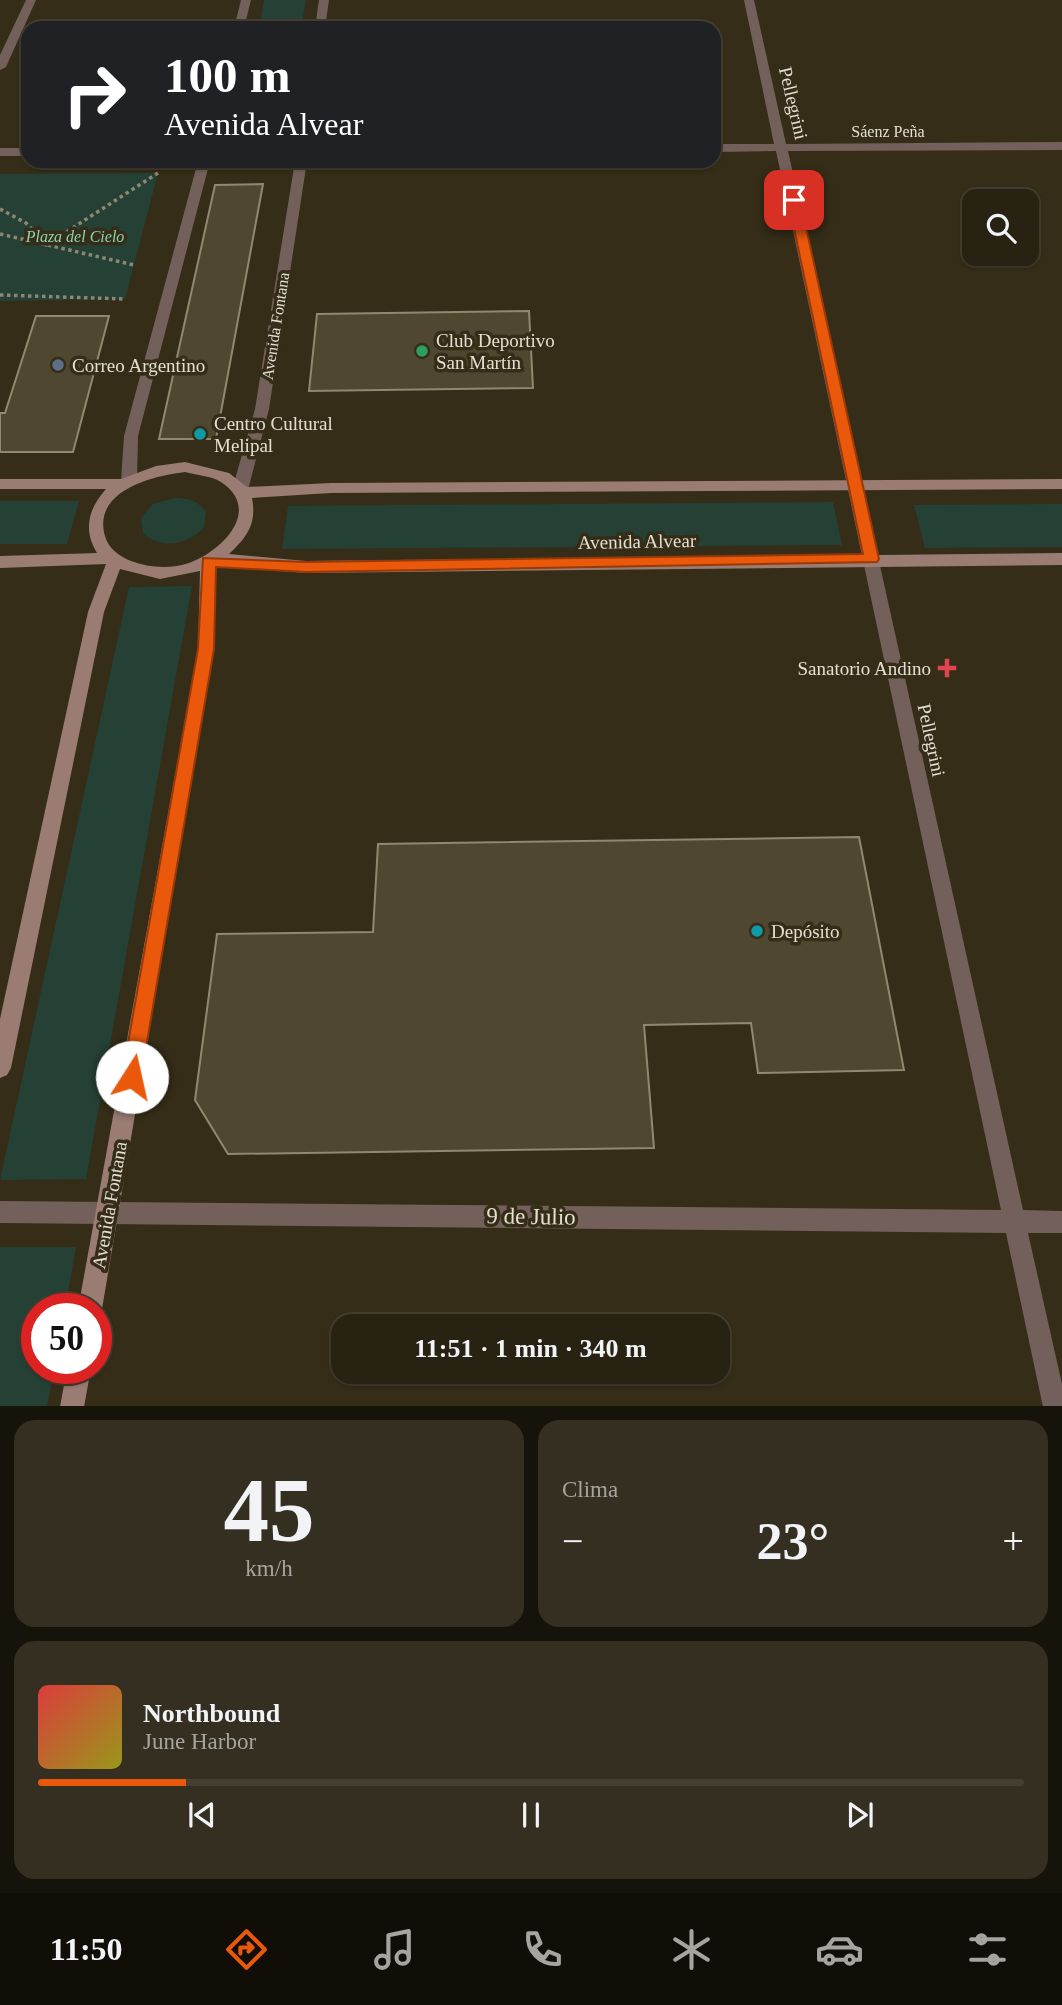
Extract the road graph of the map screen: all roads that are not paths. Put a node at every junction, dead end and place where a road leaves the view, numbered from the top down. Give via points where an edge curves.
1 (31, 0) edge
2 (246, 0) edge
3 (324, 0) edge
4 (749, 0) edge
5 (21, 21) edge
6 (241, 21) edge
7 (321, 21) edge
8 (21, 22) edge
9 (0, 67) edge
10 (1062, 146) edge
11 (721, 148) edge
12 (783, 148) junction
13 (0, 152) edge
14 (21, 152) edge
15 (202, 168) edge
16 (301, 168) edge
17 (126, 483) junction
18 (0, 484) edge
19 (855, 484) junction
20 (1062, 484) edge
21 (242, 491) junction
22 (113, 559) junction
23 (872, 559) junction
24 (1062, 559) edge
25 (211, 560) junction
26 (0, 562) edge
27 (0, 1068) edge
28 (108, 1211) junction
29 (0, 1212) edge
30 (1015, 1222) junction
31 (1062, 1222) edge
32 (93, 1293) edge
33 (76, 1384) edge
34 (72, 1406) edge
35 (1055, 1406) edge

1 - 5 street
2 - 6 street
3 - 7 street
4 - 12 street, Pellegrini
8 - 9 street
10 - 12 street, Sáenz Peña
11 - 12 street, Sáenz Peña
12 - 19 street, Pellegrini
13 - 14 street
15 - 17 street via 131,436
16 - 21 street, Avenida Fontana via 262,410
17 - 18 main road
17 - 21 main road via 148,472 185,467 219,474
17 - 22 main road via 105,500 95,527 97,539
19 - 20 main road
19 - 21 main road
19 - 23 street, Pellegrini
21 - 25 main road via 248,506 241,535
22 - 25 main road via 152,572 173,572
22 - 26 main road
22 - 27 main road via 96,612
23 - 24 main road, Avenida Alvear
23 - 25 main road, Avenida Alvear via 306,567
23 - 30 street, Pellegrini
25 - 28 main road, Avenida Fontana via 206,649
28 - 29 street, 9 de Julio
28 - 30 street, 9 de Julio
28 - 32 main road, Avenida Fontana
30 - 31 street, 9 de Julio
30 - 35 street, Pellegrini
33 - 34 main road

